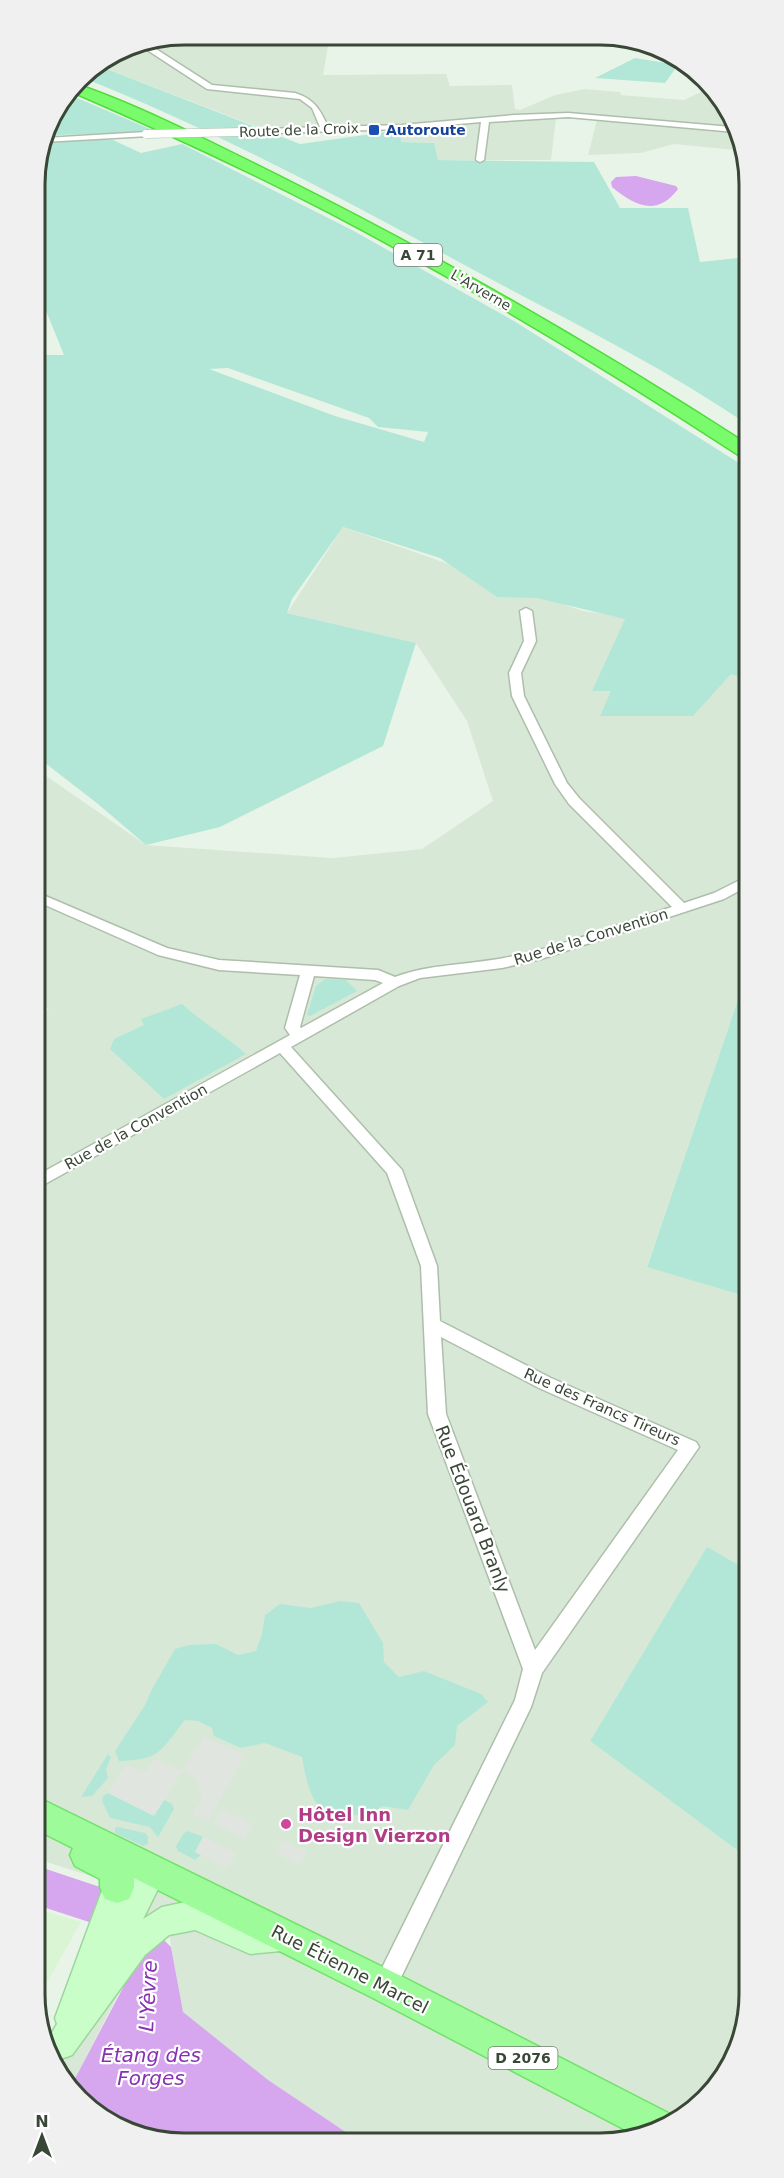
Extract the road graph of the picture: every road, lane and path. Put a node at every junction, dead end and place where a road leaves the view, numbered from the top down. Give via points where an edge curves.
1 (151, 49) edge
2 (86, 86) edge
3 (81, 91) edge
4 (485, 120) junction
5 (325, 129) junction
6 (727, 129) edge
7 (53, 139) edge
8 (480, 160) dead end
9 (739, 435) edge
10 (739, 447) edge
11 (526, 611) dead end
12 (739, 885) edge
13 (45, 900) edge
14 (682, 909) junction
15 (308, 971) junction
16 (394, 983) junction
17 (299, 1035) junction
18 (281, 1045) junction
19 (45, 1178) edge
20 (432, 1324) junction
21 (533, 1669) junction
22 (45, 1818) edge
23 (45, 1835) edge
24 (152, 1871) junction
25 (123, 1893) junction
26 (118, 1936) junction
27 (285, 1936) junction
28 (385, 1986) junction
29 (58, 2050) edge
30 (650, 2123) edge

1 - 5 street via 210,87 306,99 314,103
2 - 9 highway, L'Arverne / A 71 via 247,158 415,244 585,340
3 - 10 highway, L'Arverne / A 71 via 254,170 424,258
4 - 5 street, Route de la Croix
4 - 6 street, Route de la Croix via 568,116
4 - 8 street
5 - 7 street, Route de la Croix, bridge
11 - 14 street via 530,641 515,673 518,696 561,784
12 - 14 street, Rue de la Convention
13 - 15 street via 164,952 219,965
14 - 16 street, Rue de la Convention via 541,954 418,974
15 - 16 street via 378,975
15 - 17 street via 292,1028
16 - 17 street, Rue de la Convention
17 - 18 street, Rue de la Convention
18 - 19 street, Rue de la Convention
18 - 20 street, Rue Édouard Branly via 394,1170 429,1266
20 - 21 street, Rue Édouard Branly via 437,1414
20 - 21 street, Rue des Francs Tireurs via 545,1383 690,1447
21 - 28 street via 524,1701
22 - 24 main road, Rue Étienne Marcel / D 2076
23 - 25 main road via 111,1868
24 - 25 main road
24 - 27 main road, Rue Étienne Marcel / D 2076
25 - 26 main road
26 - 27 main road via 195,1915 250,1939
26 - 29 main road
27 - 28 main road, Rue Étienne Marcel / D 2076
28 - 30 main road, Rue Étienne Marcel / D 2076

